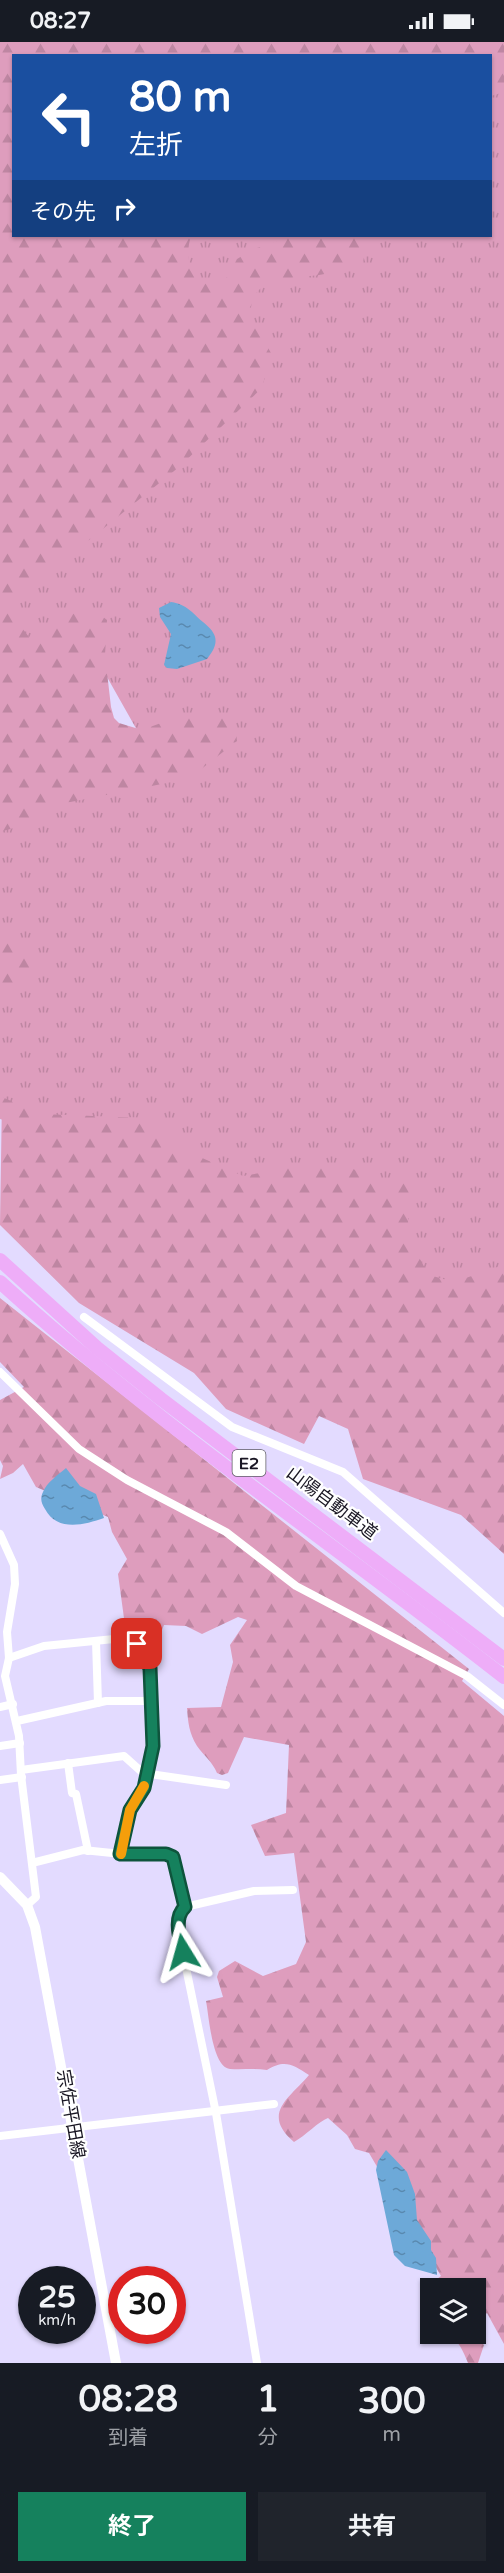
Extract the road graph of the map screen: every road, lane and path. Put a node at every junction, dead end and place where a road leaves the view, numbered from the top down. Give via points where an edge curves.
1 (0, 1260) edge
2 (0, 1282) edge
3 (84, 1317) dead end
4 (0, 1372) edge
5 (0, 1534) edge
6 (504, 1614) edge
7 (96, 1641) junction
8 (504, 1658) edge
9 (9, 1659) junction
10 (3, 1675) edge
11 (504, 1677) edge
12 (151, 1701) junction
13 (98, 1703) junction
14 (13, 1704) junction
15 (504, 1705) edge
16 (0, 1707) edge
17 (17, 1721) junction
18 (20, 1743) junction
19 (0, 1746) edge
20 (68, 1763) junction
21 (21, 1774) junction
22 (148, 1774) junction
23 (0, 1780) edge
24 (226, 1785) dead end
25 (88, 1851) junction
26 (120, 1854) junction
27 (32, 1863) junction
28 (0, 1876) edge
29 (293, 1890) dead end
30 (27, 1905) junction
31 (185, 1907) junction
32 (273, 2104) dead end
33 (216, 2112) junction
34 (74, 2129) junction
35 (0, 2136) edge
36 (116, 2363) edge
37 (257, 2363) edge

1 - 8 highway, 山陽自動車道 / E2 via 142,1384
2 - 11 highway, 山陽自動車道 / E2 via 153,1412
3 - 6 street via 232,1427 343,1472
4 - 15 street via 79,1449 126,1480 226,1532 296,1586 467,1676
5 - 9 street via 14,1565 7,1632
7 - 9 street via 44,1646
7 - 12 street via 124,1638 137,1644 150,1668
7 - 13 street
9 - 10 street
10 - 14 street
12 - 13 street
12 - 22 street via 153,1746
13 - 17 street
14 - 16 street
14 - 17 street
17 - 18 street
18 - 19 street
18 - 21 street
20 - 21 street
20 - 22 street via 124,1756
20 - 25 street via 69,1787 81,1807
21 - 23 street
21 - 27 street
22 - 24 street
22 - 26 street via 130,1810
25 - 26 street
25 - 27 street
26 - 31 street via 173,1857
27 - 30 street via 36,1897
28 - 30 main road, 宗佐平田線
29 - 31 street via 254,1891
30 - 34 main road, 宗佐平田線 via 35,1927
31 - 33 street via 178,1929
32 - 33 street
33 - 34 street
33 - 37 street
34 - 35 street
34 - 36 main road, 宗佐平田線

